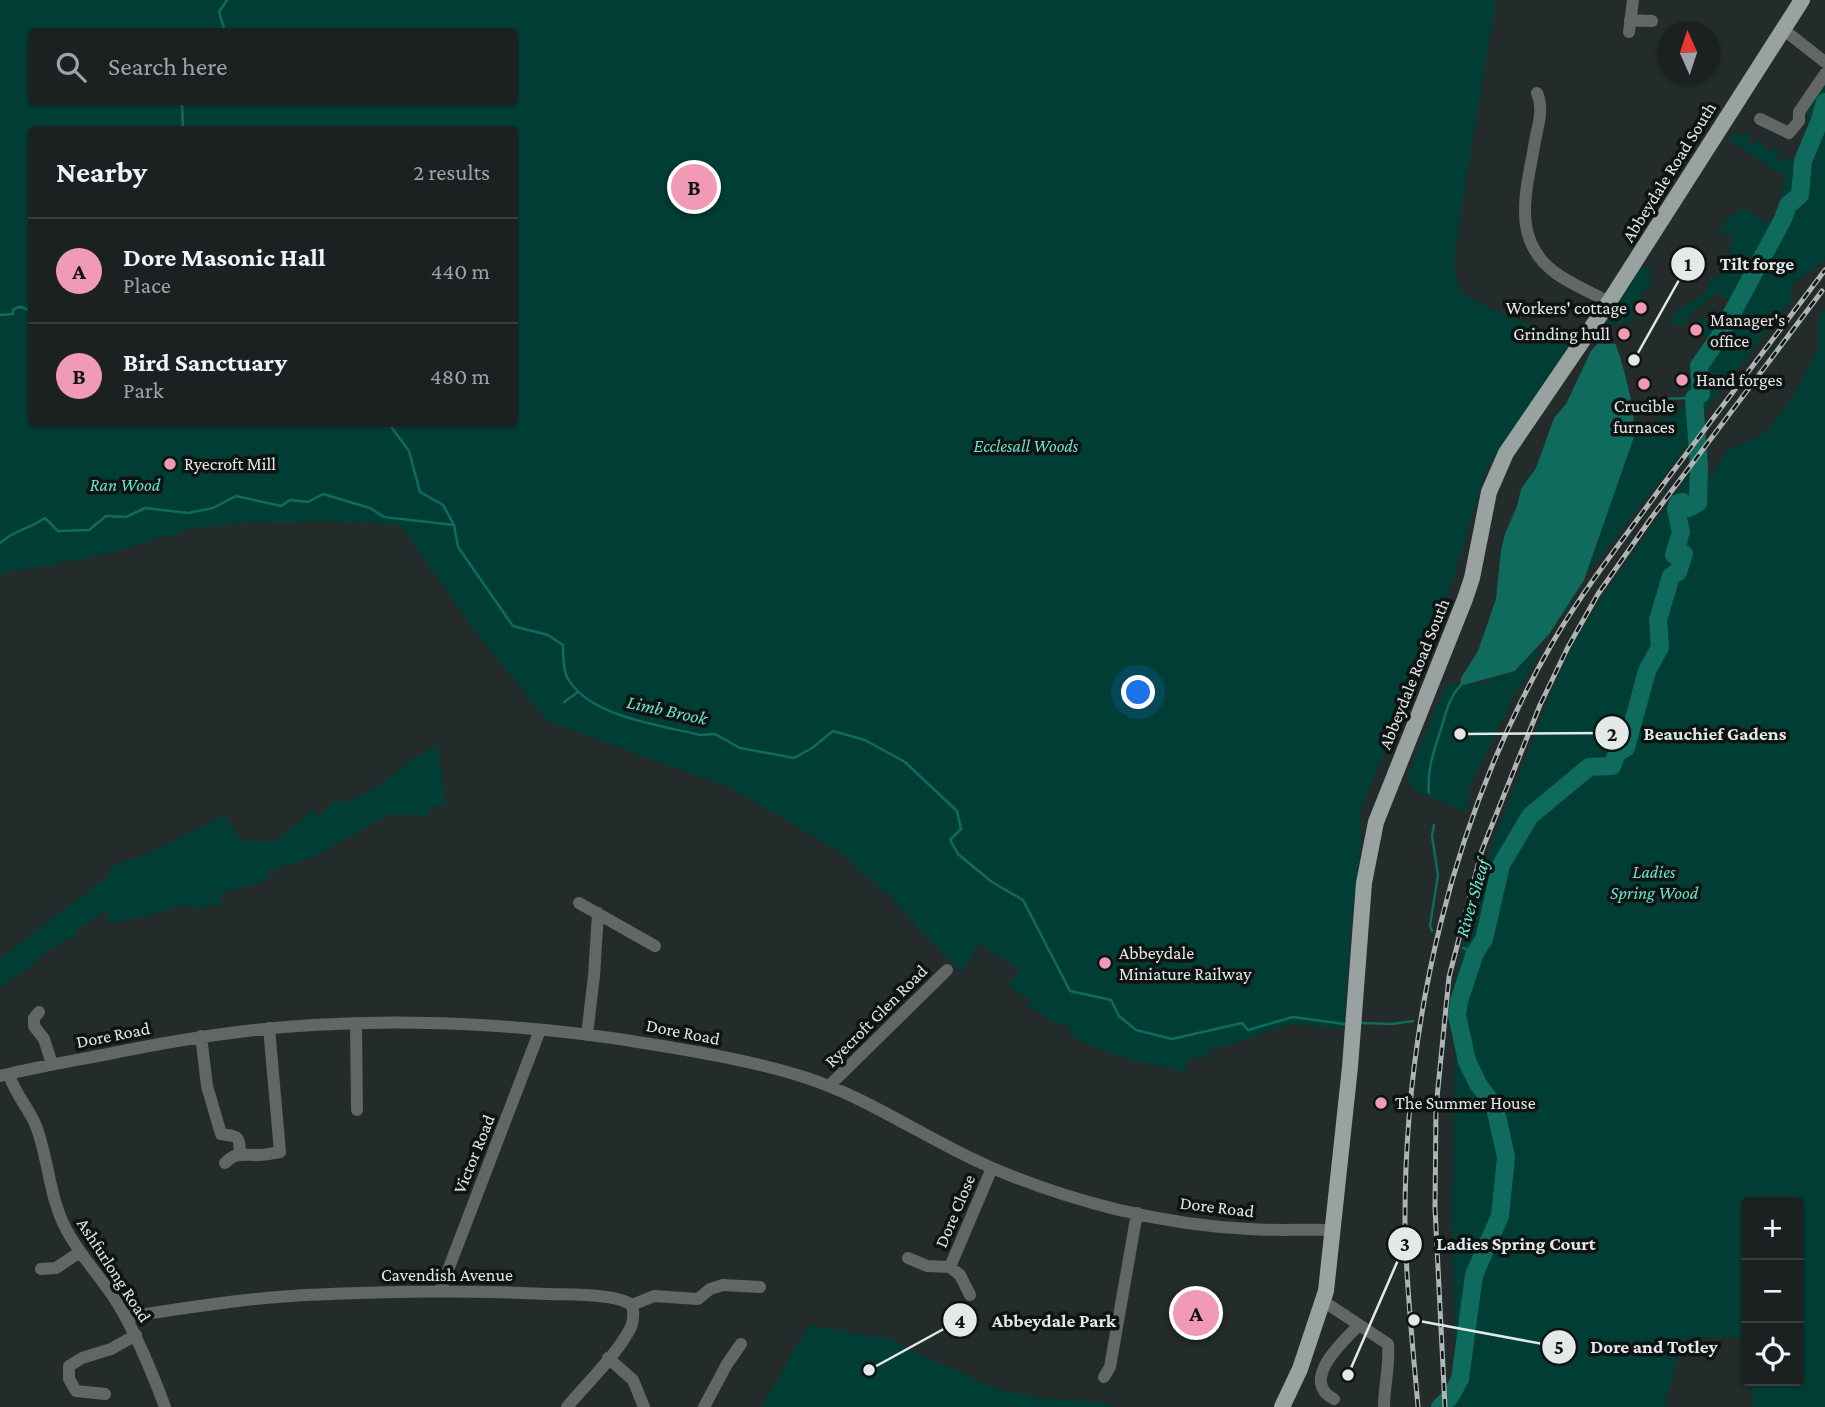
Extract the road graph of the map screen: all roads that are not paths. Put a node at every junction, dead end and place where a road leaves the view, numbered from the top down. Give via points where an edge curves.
1 (1633, 0) edge
2 (1802, 0) edge
3 (1814, 0) edge
4 (1652, 22) dead end
5 (1784, 30) junction
6 (1825, 62) edge
7 (1825, 74) edge
8 (1537, 93) dead end
9 (1760, 119) dead end
10 (1609, 302) junction
11 (579, 903) dead end
12 (598, 913) junction
13 (655, 946) dead end
14 (947, 970) dead end
15 (31, 1015) dead end
16 (356, 1023) junction
17 (269, 1028) junction
18 (540, 1030) junction
19 (586, 1035) junction
20 (201, 1036) junction
21 (52, 1064) junction
22 (5, 1075) edge
23 (829, 1086) junction
24 (357, 1110) dead end
25 (240, 1153) junction
26 (225, 1163) dead end
27 (992, 1168) junction
28 (1137, 1213) junction
29 (1333, 1230) junction
30 (80, 1252) junction
31 (908, 1258) dead end
32 (950, 1267) junction
33 (41, 1269) dead end
34 (760, 1287) dead end
35 (440, 1291) junction
36 (970, 1295) dead end
37 (1323, 1301) junction
38 (632, 1305) junction
39 (126, 1317) junction
40 (1359, 1325) junction
41 (136, 1335) junction
42 (741, 1344) dead end
43 (608, 1357) junction
44 (58, 1359) dead end
45 (69, 1366) junction
46 (1104, 1377) dead end
47 (105, 1394) dead end
48 (1334, 1399) dead end
49 (165, 1407) edge
50 (567, 1407) edge
51 (644, 1407) edge
52 (704, 1407) edge
53 (1282, 1407) edge
54 (1384, 1407) edge

1 - 4 street via 1630,26
2 - 5 main road, Abbeydale Road South
3 - 5 main road, Abbeydale Road South
5 - 6 street
5 - 10 main road, Abbeydale Road South
7 - 9 street via 1789,133
8 - 10 street via 1541,109 1525,196 1529,241 1536,255 1558,275
10 - 29 main road, Abbeydale Road South via 1495,474 1465,599 1376,822 1364,883
11 - 12 street
12 - 13 street
12 - 19 street
14 - 23 street, Ryecroft Glen Road
15 - 21 street
16 - 17 street, Dore Road
16 - 18 street, Dore Road
16 - 24 street
17 - 20 street, Dore Road
17 - 25 street via 280,1152
18 - 19 street, Dore Road
18 - 35 street, Victor Road
19 - 23 street, Dore Road via 684,1049
20 - 21 street, Dore Road
20 - 25 street via 207,1086 221,1133 239,1139
21 - 22 street, Dore Road
22 - 30 street, Ashfurlong Road via 37,1129 52,1196
23 - 27 street, Dore Road
25 - 26 street
27 - 28 street, Dore Road
27 - 32 street, Dore Close
28 - 29 street, Dore Road via 1213,1226
28 - 46 street via 1110,1367
29 - 37 main road, Abbeydale Road South
30 - 33 street via 55,1268
30 - 39 street, Ashfurlong Road
31 - 32 street, Dore Close via 927,1266
32 - 36 street, Dore Close
34 - 38 street, Cavendish Avenue via 723,1285 698,1300 654,1296
35 - 38 street, Cavendish Avenue via 566,1294 622,1299
35 - 39 street, Cavendish Avenue via 305,1295
37 - 40 street
37 - 53 main road, Abbeydale Road South
38 - 43 street via 631,1326
39 - 41 street, Ashfurlong Road
40 - 48 street via 1333,1351 1322,1373 1323,1391
40 - 54 street via 1388,1344
41 - 45 street
41 - 49 street, Ashfurlong Road
42 - 52 street
43 - 50 street
43 - 51 street via 632,1380
44 - 45 street
45 - 47 street via 69,1379 76,1391

